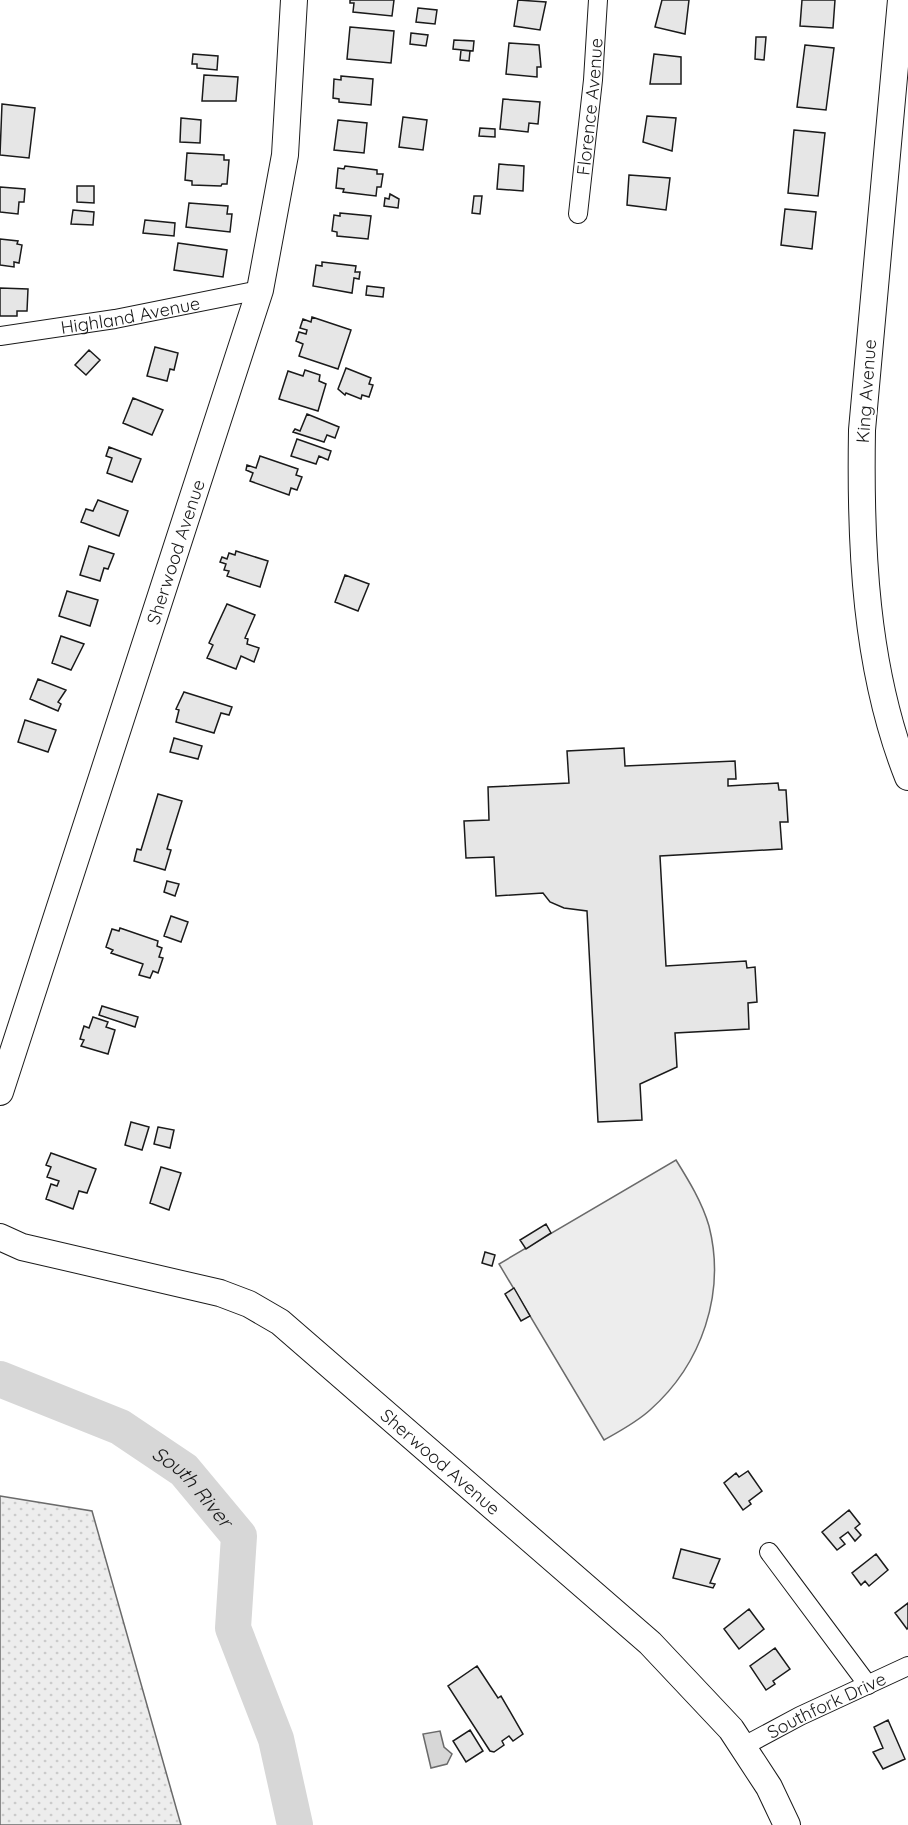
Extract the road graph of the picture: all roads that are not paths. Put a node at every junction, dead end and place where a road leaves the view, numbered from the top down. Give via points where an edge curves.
1 (294, 0) edge
2 (598, 0) edge
3 (901, 0) edge
4 (578, 214) dead end
5 (260, 290) junction
6 (0, 336) edge
7 (908, 777) edge
8 (0, 1092) edge
9 (0, 1237) edge
10 (769, 1552) dead end
11 (908, 1666) edge
12 (868, 1685) junction
13 (744, 1746) junction
14 (787, 1825) edge

1 - 5 street, Sherwood Avenue via 285,155
2 - 4 street, Florence Avenue
3 - 7 street, King Avenue via 862,430 861,502 865,571 879,677
5 - 6 street, Highland Avenue via 115,319
5 - 8 street, Sherwood Avenue
9 - 13 street, Sherwood Avenue via 22,1247 220,1293 280,1322 650,1643 697,1690
10 - 12 street
11 - 12 street, Southfork Drive
12 - 13 street, Southfork Drive
13 - 14 street, Sherwood Avenue

